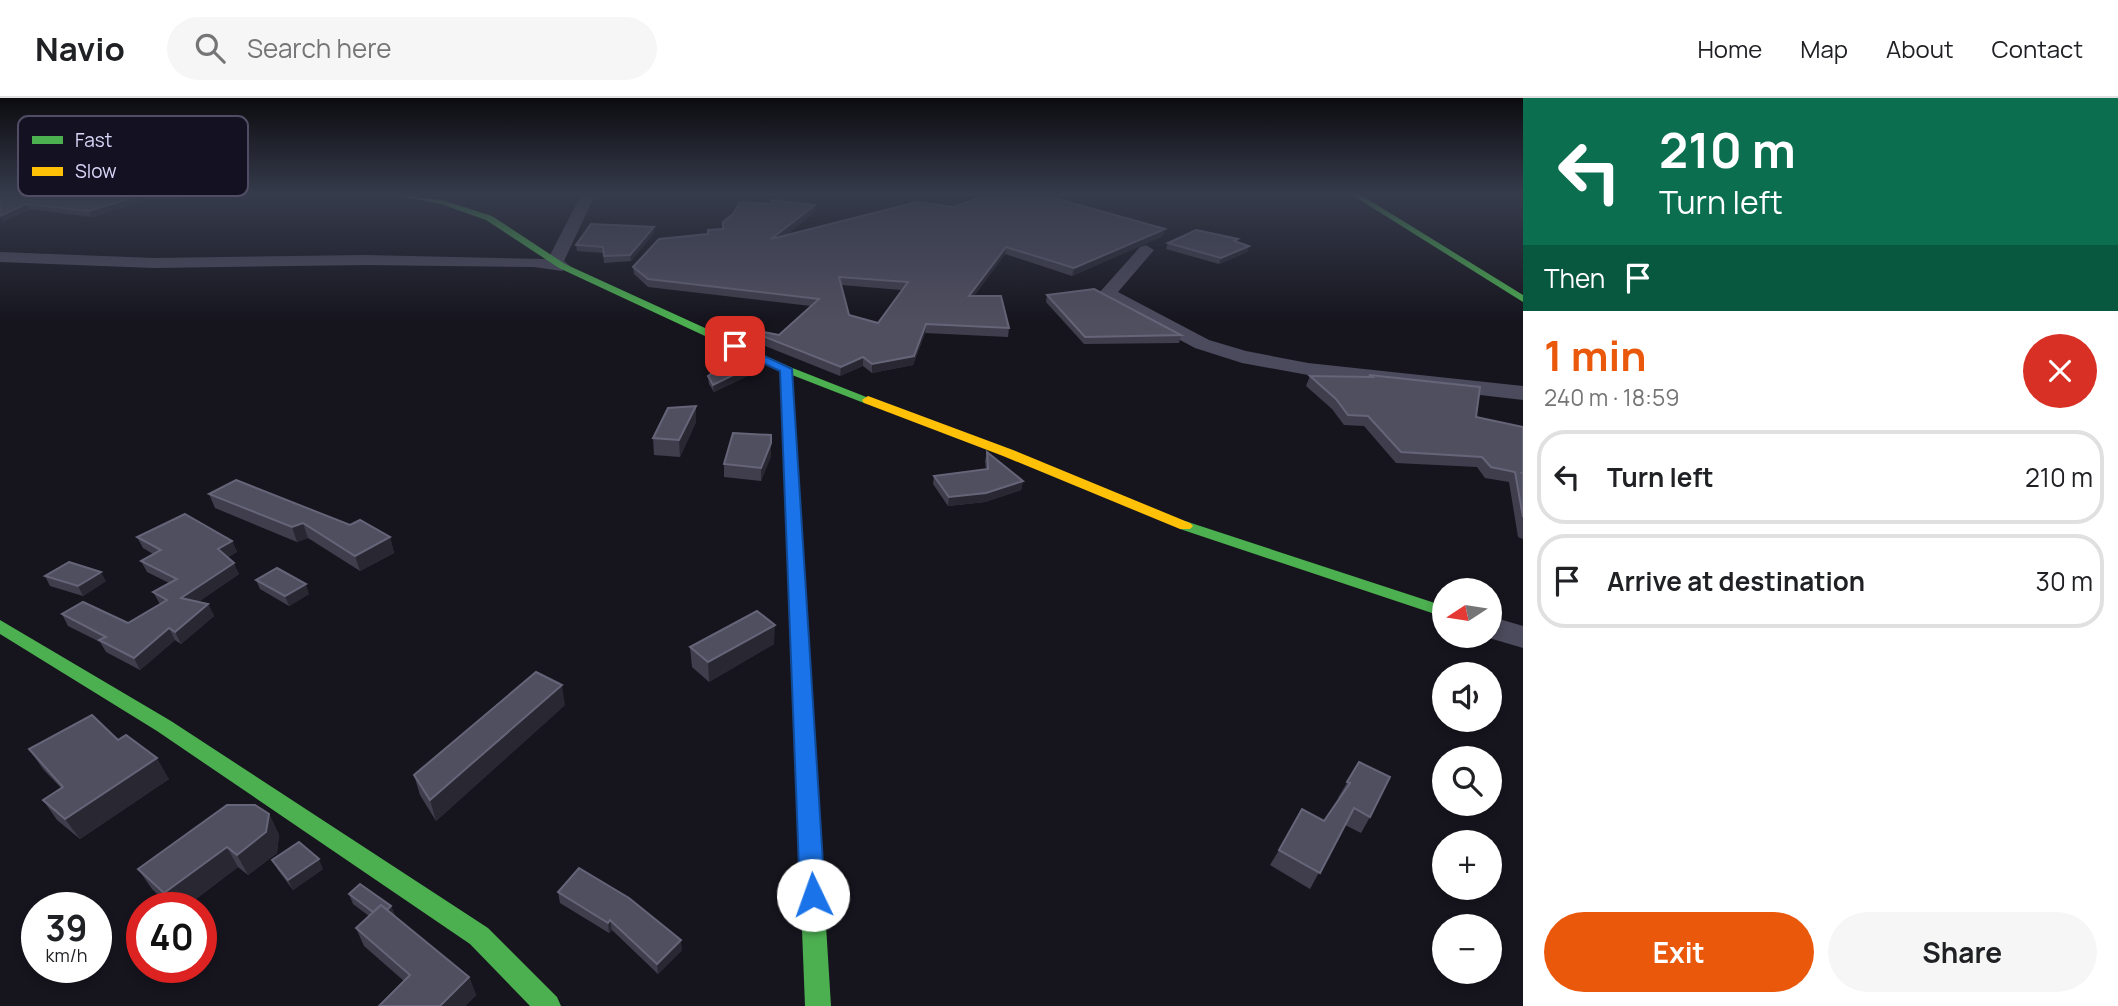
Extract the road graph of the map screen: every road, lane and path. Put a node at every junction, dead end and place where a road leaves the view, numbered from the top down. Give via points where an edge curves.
1 (518, 237) edge
2 (570, 237) edge
3 (1424, 237) edge
4 (1146, 250) dead end
5 (0, 257) edge
6 (559, 264) junction
7 (1523, 299) edge
8 (786, 369) junction
9 (1523, 393) edge
10 (1432, 608) edge
11 (0, 626) edge
12 (1502, 631) edge
13 (1523, 638) edge
14 (548, 1006) edge
15 (818, 1006) edge

1 - 6 street
2 - 6 street
3 - 7 street
4 - 9 street via 1108,292 1217,351 1308,369
5 - 6 street via 154,263 365,260
6 - 8 street
8 - 10 street via 1185,526
8 - 15 street
11 - 14 street via 164,726 480,936
12 - 13 street

